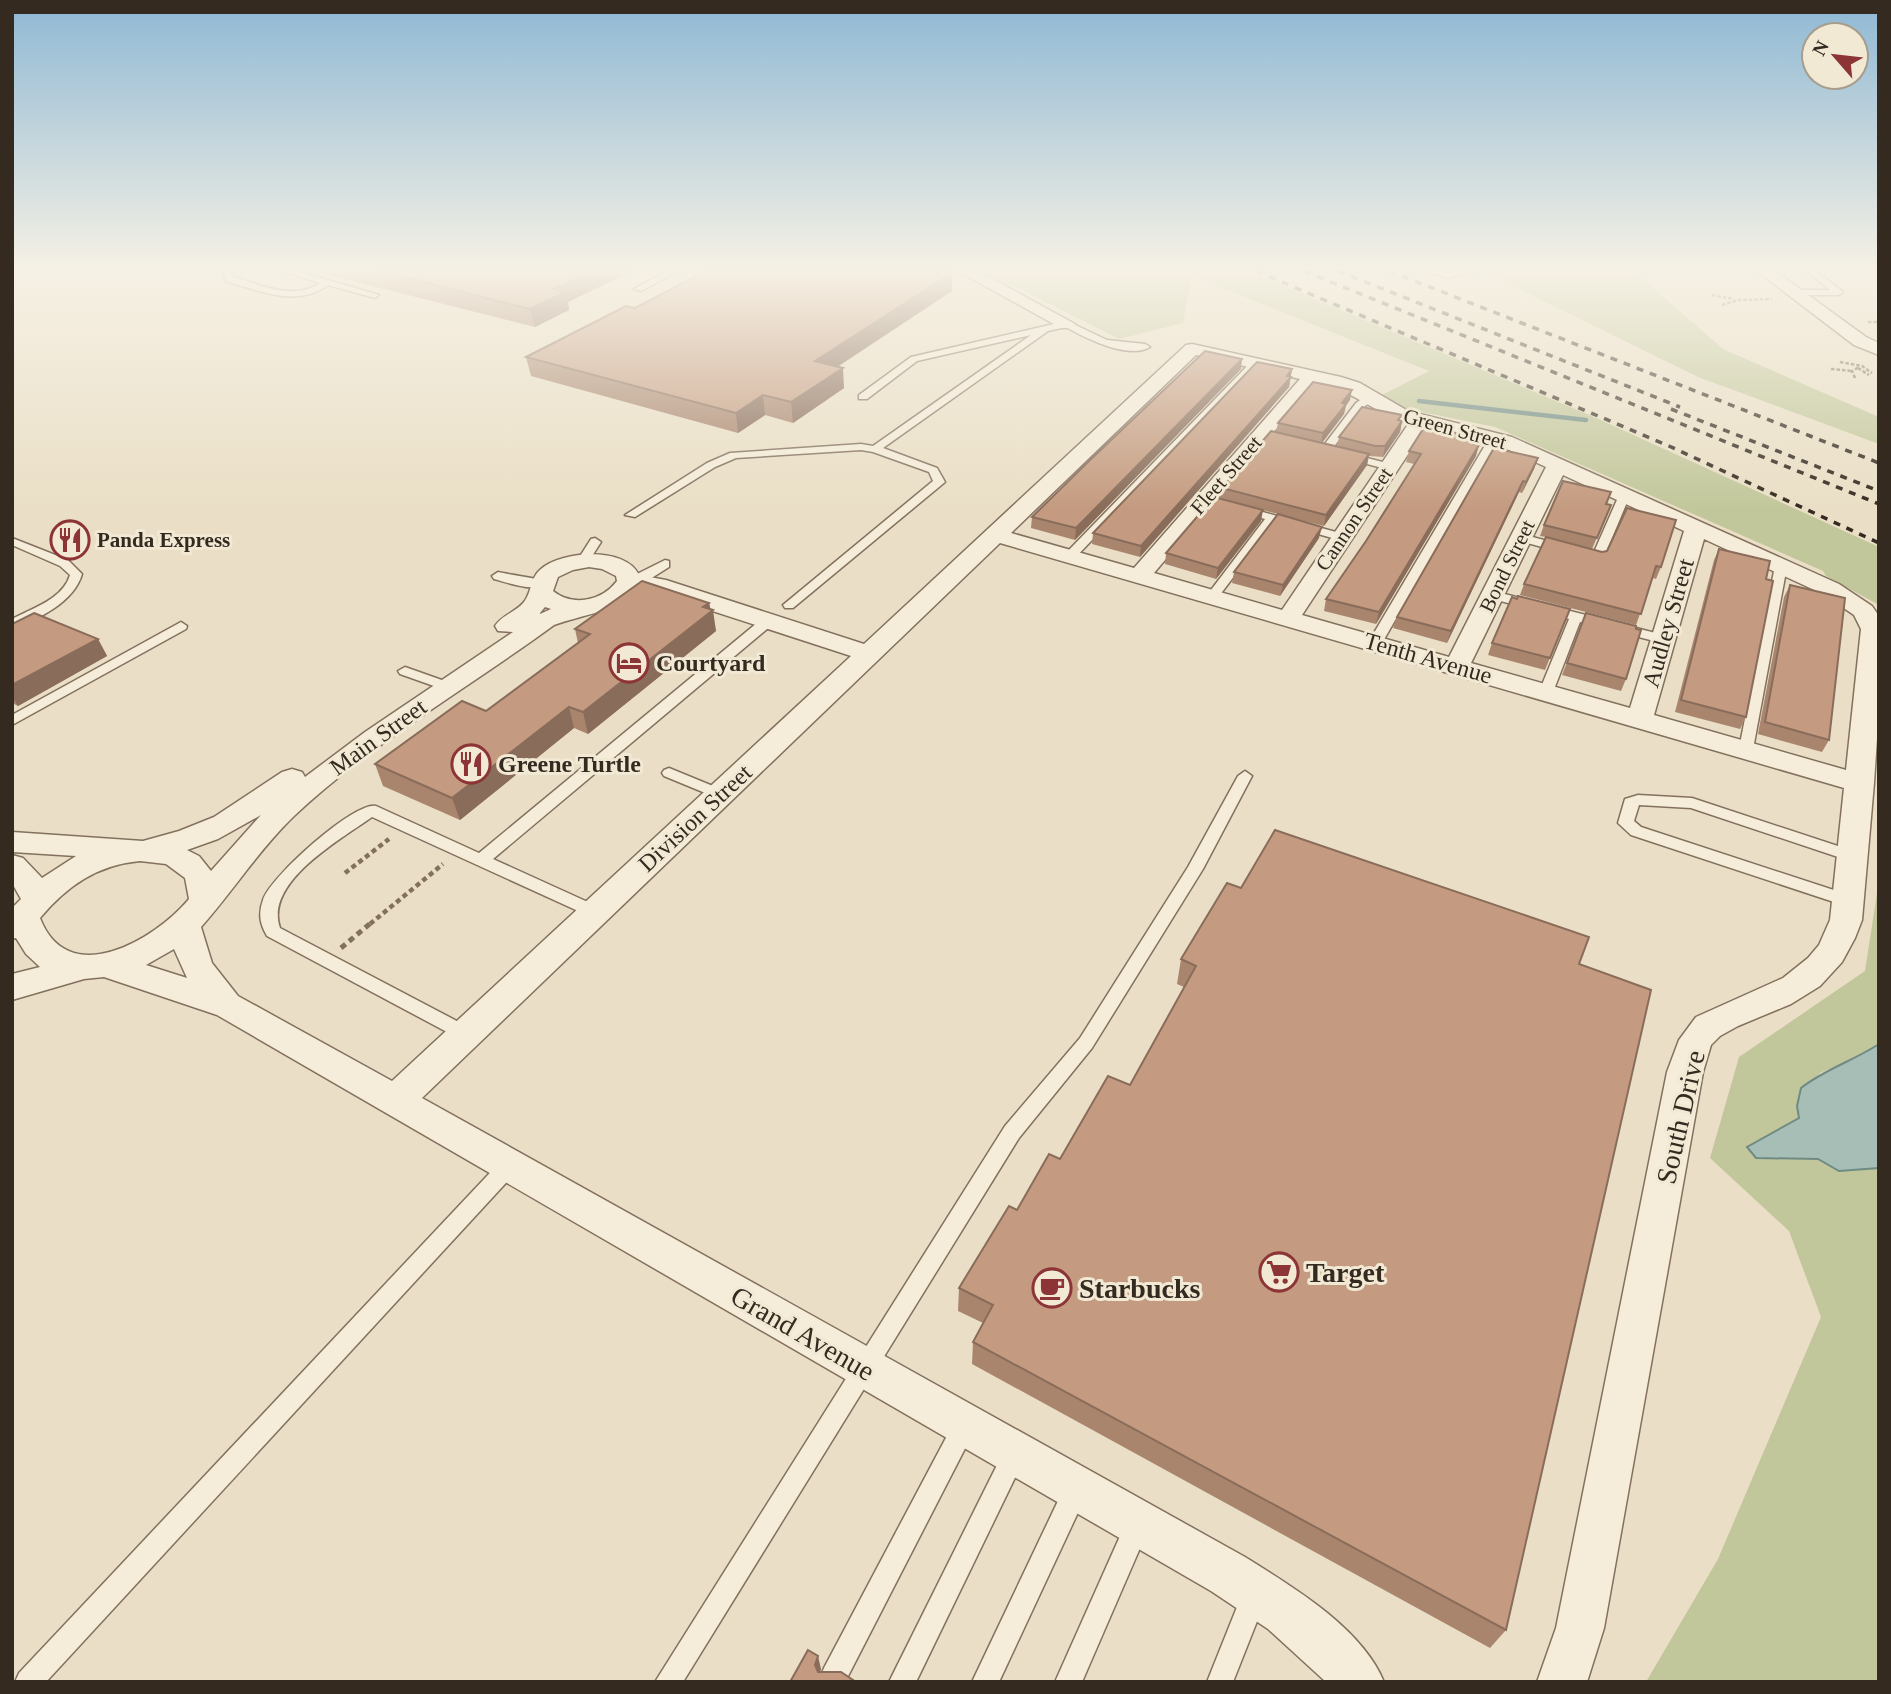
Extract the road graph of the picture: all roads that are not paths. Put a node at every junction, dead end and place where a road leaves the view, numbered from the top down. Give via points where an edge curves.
1 (954, 350) edge
2 (1016, 350) edge
3 (1191, 350) edge
4 (1197, 350) edge
5 (1255, 363) junction
6 (1313, 375) junction
7 (863, 397) dead end
8 (1370, 398) junction
9 (1420, 421) junction
10 (1495, 437) junction
11 (1312, 448) edge
12 (875, 449) junction
13 (1325, 451) junction
14 (1558, 464) junction
15 (1390, 467) junction
16 (1624, 495) junction
17 (1217, 503) junction
18 (631, 515) dead end
19 (1272, 518) junction
20 (1696, 528) junction
21 (995, 535) junction
22 (1343, 537) junction
23 (1521, 538) junction
24 (12, 541) edge
25 (1070, 556) junction
26 (665, 564) dead end
27 (1781, 566) junction
28 (498, 576) dead end
29 (1139, 576) junction
30 (629, 581) junction
31 (541, 588) junction
32 (1493, 594) junction
33 (1212, 597) junction
34 (789, 604) dead end
35 (579, 607) junction
36 (1576, 616) junction
37 (1287, 618) junction
38 (768, 621) junction
39 (1875, 623) edge
40 (12, 624) edge
41 (181, 626) dead end
42 (1662, 639) junction
43 (1375, 643) junction
44 (869, 654) junction
45 (1457, 667) junction
46 (1874, 674) edge
47 (427, 679) junction
48 (1546, 692) junction
49 (1640, 719) junction
50 (12, 721) edge
51 (1746, 749) junction
52 (669, 773) dead end
53 (1245, 776) dead end
54 (1860, 783) junction
55 (720, 794) junction
56 (12, 842) edge
57 (139, 850) junction
58 (1853, 857) junction
59 (481, 860) junction
60 (12, 865) edge
61 (1849, 901) junction
62 (595, 912) junction
63 (195, 913) junction
64 (24, 915) edge
65 (91, 966) junction
66 (12, 987) edge
67 (229, 1006) junction
68 (466, 1034) junction
69 (395, 1101) junction
70 (509, 1166) junction
71 (866, 1369) junction
72 (965, 1425) junction
73 (1015, 1453) junction
74 (1077, 1489) junction
75 (1139, 1523) junction
76 (1256, 1590) junction
77 (833, 1677) edge
78 (28, 1682) edge
79 (668, 1682) edge
80 (902, 1682) edge
81 (985, 1682) edge
82 (1068, 1682) edge
83 (1220, 1682) edge
84 (1359, 1682) edge
85 (1562, 1682) edge

1 - 7 lane via 914,359
2 - 12 lane
3 - 21 street, Green Street
4 - 5 street, Green Street
5 - 6 street, Green Street
5 - 25 lane
6 - 8 street, Green Street via 1345,384
6 - 17 street, Fleet Street
8 - 9 street, Green Street
8 - 13 lane
9 - 10 street, Green Street
9 - 15 street, Cannon Street
10 - 14 street, Green Street
10 - 43 lane
11 - 13 lane
12 - 18 lane via 734,455
12 - 34 lane via 933,470 939,482
13 - 15 lane
14 - 16 street, Green Street
14 - 23 street, Bond Street
15 - 22 street, Cannon Street
16 - 20 street, Green Street
16 - 23 lane via 1598,558
17 - 19 lane
17 - 29 street, Fleet Street
19 - 22 lane
19 - 33 lane
20 - 27 street, Green Street
20 - 42 street, Audley Street
21 - 25 street, Tenth Avenue
21 - 44 street, Division Street
22 - 37 street, Cannon Street
23 - 32 street, Bond Street
24 - 40 lane via 64,563 76,574 74,585 62,596
25 - 29 street, Tenth Avenue
26 - 30 lane
27 - 39 street, Green Street via 1851,600
27 - 51 lane
28 - 31 lane
29 - 33 street, Tenth Avenue
30 - 31 street, Main Street via 626,572 589,552 555,570
30 - 35 street, Main Street via 609,600
30 - 38 street via 658,585
31 - 35 street via 557,603
31 - 47 street, Main Street via 537,602 525,613
32 - 36 lane
32 - 45 street, Bond Street
33 - 37 street, Tenth Avenue
35 - 47 street, Main Street
36 - 42 lane
36 - 48 lane
37 - 43 street, Tenth Avenue
38 - 44 street
38 - 59 lane
39 - 46 street, South Drive
41 - 50 lane
42 - 49 street, Audley Street
43 - 45 street, Tenth Avenue
44 - 55 street, Division Street
45 - 48 street, Tenth Avenue
46 - 54 street, South Drive
47 - 57 street, Main Street via 245,814 211,831
47 - 63 street, Main Street via 340,764 292,802
48 - 49 street, Tenth Avenue
49 - 51 street, Tenth Avenue
51 - 54 street, Tenth Avenue
52 - 55 lane
53 - 71 lane via 1195,869 1086,1043 1012,1132
54 - 58 street, South Drive
55 - 62 street, Division Street
56 - 57 street
57 - 63 street via 179,858 193,867 202,882
57 - 64 street via 84,866 58,882
58 - 61 street, South Drive
58 - 61 lane via 1692,803 1638,800 1630,803 1625,818 1636,831
59 - 62 lane
59 - 68 lane via 371,810 299,864 278,887 267,909 268,925 280,937
60 - 64 street via 28,880
61 - 85 street, South Drive via 1840,937 1817,971 1781,994 1713,1022 1691,1051 1580,1628
62 - 68 street, Division Street
63 - 65 street via 163,941 135,955
63 - 67 street, Grand Avenue via 187,942 195,966
64 - 65 street via 40,949 59,960
65 - 66 street
65 - 67 street, Grand Avenue via 165,983
67 - 69 street, Grand Avenue
68 - 69 street, Division Street
69 - 70 street, Grand Avenue
70 - 71 street, Grand Avenue
70 - 78 lane
71 - 72 street, Grand Avenue
71 - 79 lane
72 - 73 street, Grand Avenue
72 - 77 lane
73 - 74 street, Grand Avenue
73 - 80 lane
74 - 75 street, Grand Avenue
74 - 81 lane
75 - 76 street, Grand Avenue
75 - 82 lane
76 - 83 lane
76 - 84 street, Grand Avenue via 1312,1631

